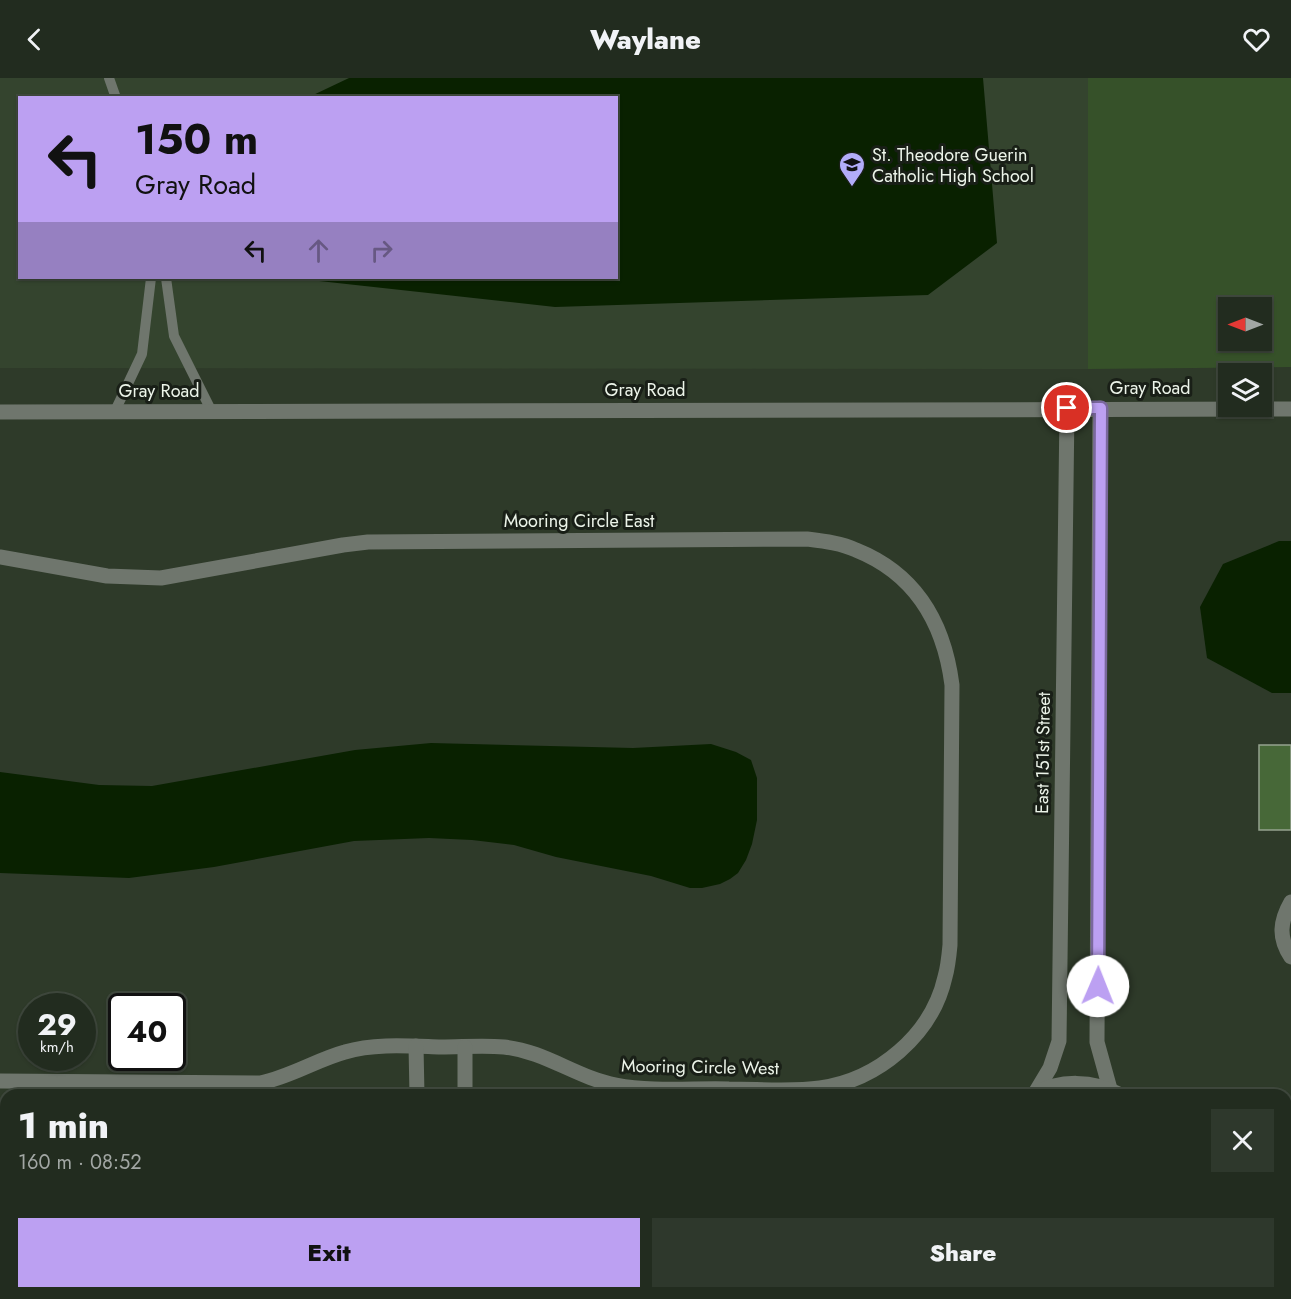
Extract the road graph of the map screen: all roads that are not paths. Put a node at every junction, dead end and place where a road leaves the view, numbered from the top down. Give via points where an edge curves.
1 (109, 78) edge
2 (115, 96) edge
3 (151, 279) edge
4 (166, 279) edge
5 (1067, 408) junction
6 (1101, 408) junction
7 (1291, 409) edge
8 (211, 410) junction
9 (115, 411) junction
10 (0, 412) edge
11 (0, 556) edge
12 (951, 815) joint
13 (1291, 902) edge
14 (1291, 957) edge
15 (416, 1046) junction
16 (465, 1047) junction
17 (0, 1081) edge
18 (417, 1089) edge
19 (465, 1089) edge
20 (1037, 1089) edge
21 (1046, 1089) edge
22 (1107, 1089) edge
23 (1115, 1089) edge

1 - 2 lane
3 - 9 lane via 142,354
4 - 8 lane via 174,336
5 - 6 street, Gray Road
5 - 8 street, Gray Road
5 - 20 street, East 151st Street via 1059,1041 1050,1068
6 - 7 street, Gray Road
6 - 23 street via 1097,1042
8 - 9 street, Gray Road
9 - 10 street, Gray Road
11 - 12 street, Mooring Circle East via 141,579 185,575 368,542 807,539 856,549 905,581 939,628 952,685
12 - 16 street, Mooring Circle West via 950,945 945,978 931,1014 910,1042 864,1075 820,1088 635,1088 593,1079 530,1052
13 - 14 street via 1281,932
15 - 16 street, Mooring Circle West
15 - 17 street, Mooring Circle West via 348,1051 280,1079 260,1083
15 - 18 street
16 - 19 street
21 - 22 street via 1072,1083

